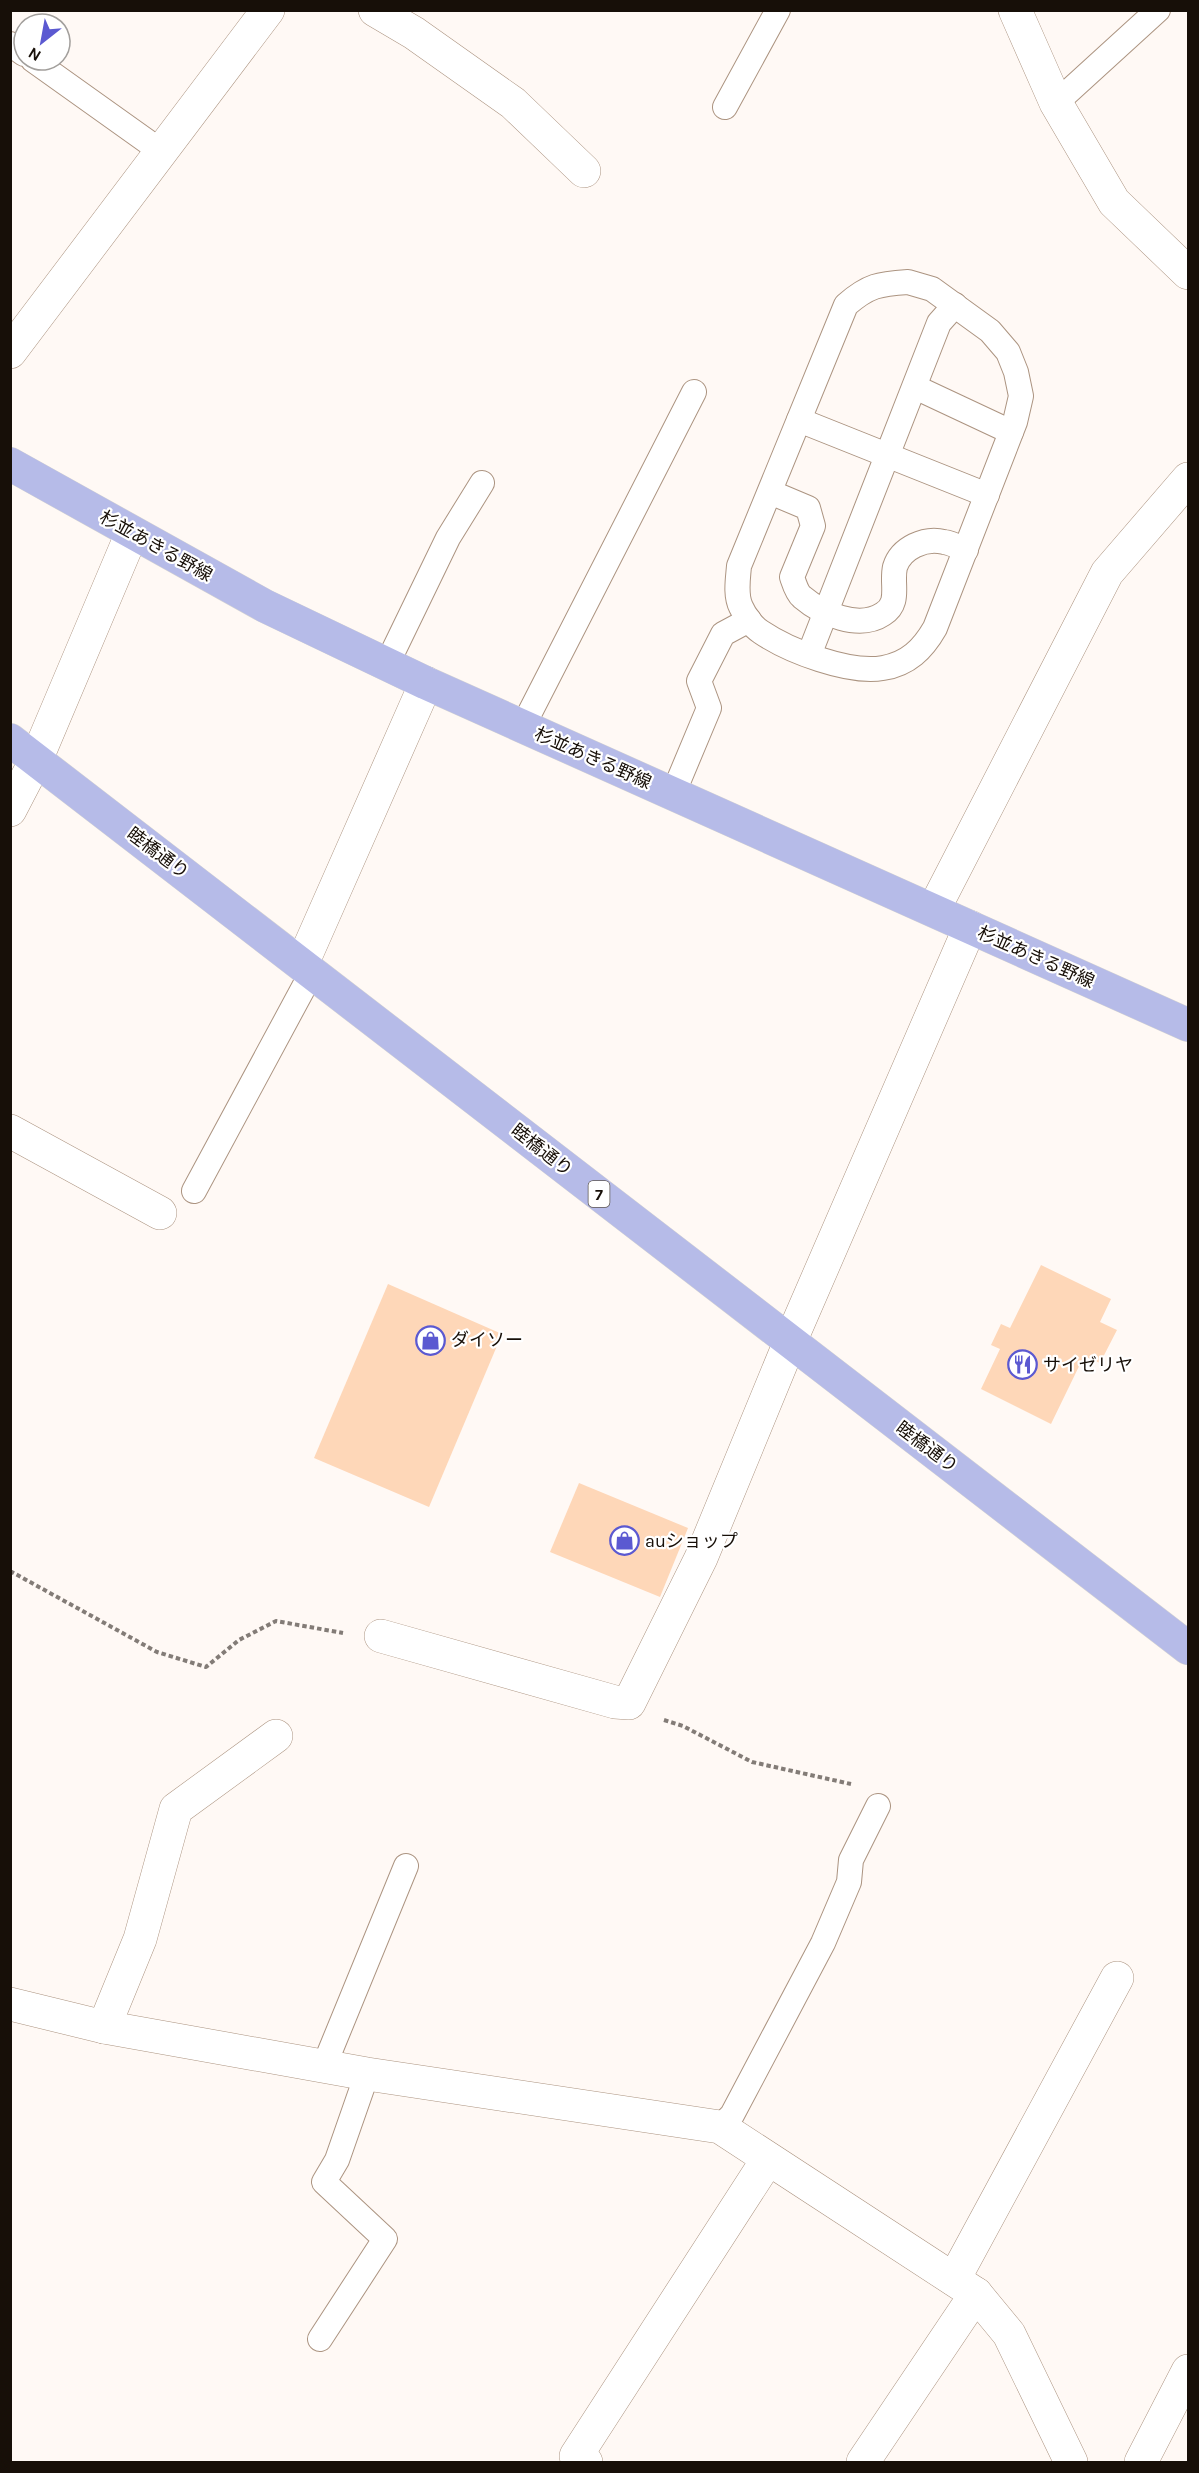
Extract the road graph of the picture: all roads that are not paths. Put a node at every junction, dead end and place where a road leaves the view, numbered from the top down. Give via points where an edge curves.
1 (268, 10) edge
2 (375, 10) edge
3 (778, 10) edge
4 (1015, 10) edge
5 (1158, 10) edge
6 (50, 72) edge
7 (1056, 103) junction
8 (724, 107) dead end
9 (162, 152) junction
10 (585, 171) dead end
11 (1188, 273) edge
12 (955, 305) junction
13 (10, 352) edge
14 (915, 387) junction
15 (694, 392) dead end
16 (799, 420) junction
17 (1011, 432) junction
18 (889, 456) junction
19 (10, 464) edge
20 (1188, 480) edge
21 (482, 483) dead end
22 (770, 492) junction
23 (987, 495) junction
24 (132, 533) junction
25 (966, 550) junction
26 (826, 612) junction
27 (748, 620) junction
28 (809, 655) junction
29 (387, 664) junction
30 (426, 683) junction
31 (523, 726) junction
32 (10, 740) edge
33 (36, 760) junction
34 (673, 794) junction
35 (10, 810) edge
36 (934, 909) junction
37 (970, 927) junction
38 (307, 968) junction
39 (1188, 1025) edge
40 (10, 1131) edge
41 (194, 1191) dead end
42 (160, 1213) dead end
43 (789, 1342) junction
44 (381, 1636) road end
45 (1188, 1648) edge
46 (276, 1736) dead end
47 (878, 1806) road end
48 (406, 1866) dead end
49 (1117, 1978) dead end
50 (10, 2004) edge
51 (104, 2027) junction
52 (324, 2066) junction
53 (367, 2074) junction
54 (720, 2127) junction
55 (768, 2159) junction
56 (965, 2287) junction
57 (320, 2339) dead end
58 (1188, 2372) edge
59 (586, 2463) edge
60 (863, 2463) edge
61 (1071, 2463) edge
62 (1141, 2463) edge

1 - 9 street
2 - 10 street via 513,103
3 - 8 lane
4 - 7 street
5 - 7 lane
6 - 9 lane
7 - 11 street via 1114,202
9 - 13 street
12 - 14 lane via 939,323
12 - 16 lane via 932,289 908,282 863,290 846,305
12 - 17 lane via 990,331 1008,352 1021,396
14 - 17 lane
14 - 18 lane
15 - 31 lane
16 - 18 lane
16 - 22 lane
17 - 23 lane
18 - 23 lane
18 - 26 lane
19 - 24 main road, 杉並あきる野線
20 - 36 street via 1107,573
21 - 29 lane via 448,538
22 - 26 lane via 808,508 813,526 792,577 800,596
22 - 27 lane via 739,566 740,605
23 - 25 lane
24 - 29 main road, 杉並あきる野線 via 265,606
24 - 33 street
25 - 26 lane via 942,541 918,543 904,551 895,567 894,602 884,614 865,621
25 - 28 lane via 935,628 924,646 906,661 862,669
26 - 28 lane
27 - 28 lane via 760,632
27 - 34 lane via 723,634 699,681 710,708
29 - 30 main road, 杉並あきる野線
30 - 31 main road, 杉並あきる野線
30 - 38 street
31 - 34 main road, 杉並あきる野線
32 - 33 main road, 睦橋通り / 7
33 - 35 street
33 - 38 main road, 睦橋通り / 7
34 - 36 main road, 杉並あきる野線
36 - 37 main road, 杉並あきる野線
37 - 39 main road, 杉並あきる野線
37 - 43 street
38 - 41 lane
38 - 43 main road, 睦橋通り / 7
40 - 42 street
43 - 44 street via 701,1558 629,1703
43 - 45 main road, 睦橋通り / 7
46 - 51 street via 176,1809 140,1939
47 - 54 lane via 851,1860 849,1882 824,1943 732,2115
48 - 52 lane
49 - 56 street
50 - 51 street
51 - 52 street
52 - 53 street
53 - 54 street
53 - 57 lane via 337,2160 324,2182 385,2239
54 - 55 street
55 - 56 street
55 - 59 street via 576,2456
56 - 60 street
56 - 61 street via 1009,2334
58 - 62 street

